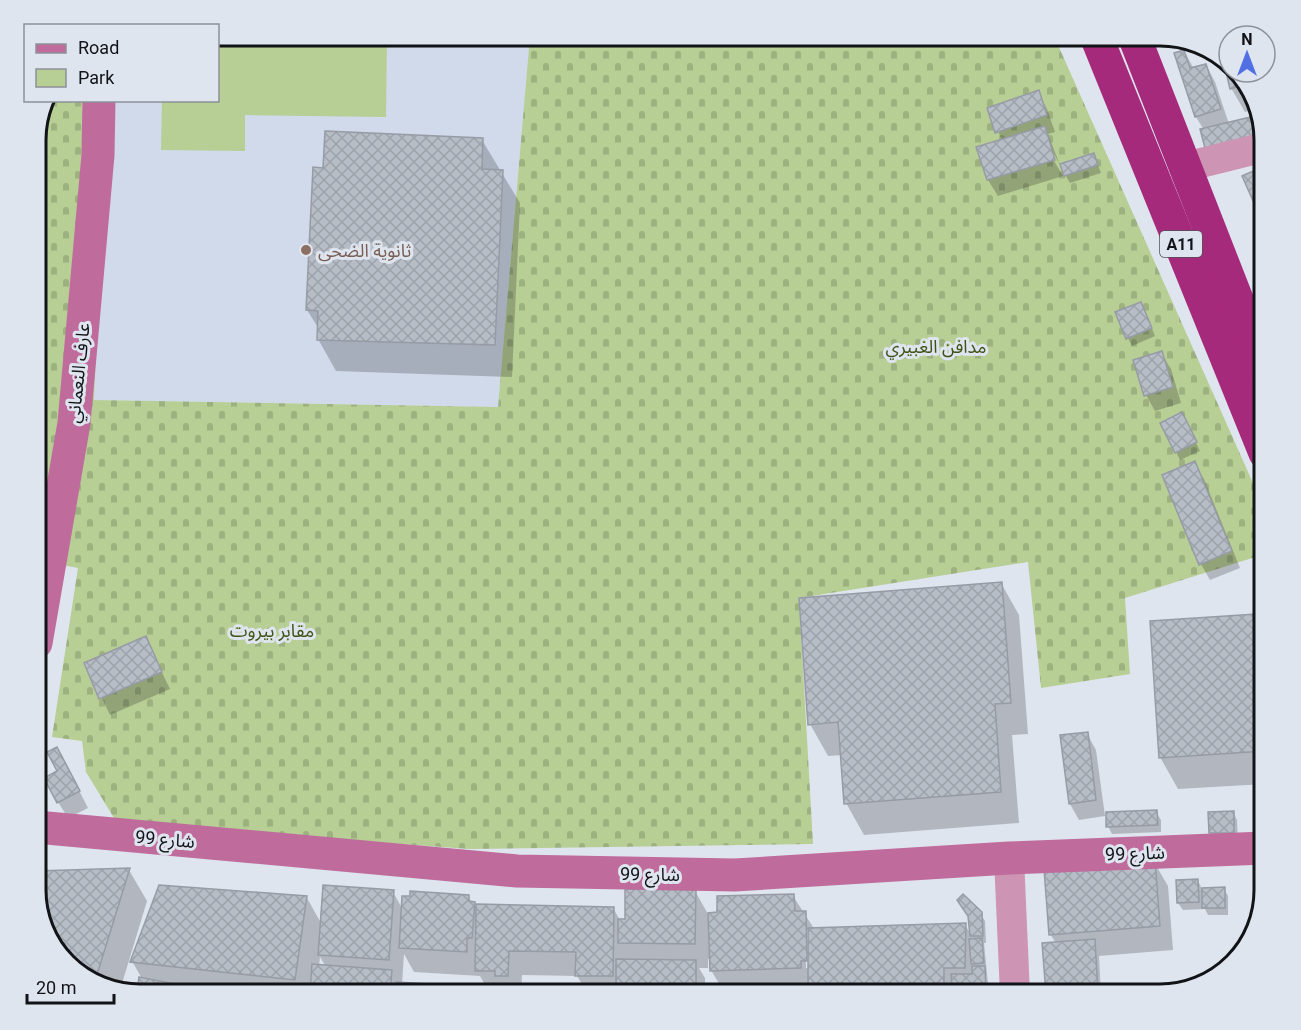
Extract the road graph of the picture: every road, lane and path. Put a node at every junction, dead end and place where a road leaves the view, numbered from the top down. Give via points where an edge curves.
1 (1100, 46) edge
2 (1138, 46) edge
3 (99, 102) edge
4 (1254, 150) edge
5 (1185, 167) junction
6 (1254, 343) edge
7 (1254, 426) edge
8 (47, 579) edge
9 (47, 828) edge
10 (1254, 848) edge
11 (1009, 858) junction
12 (1015, 984) edge

1 - 7 highway, A11
2 - 5 highway, A11
3 - 8 street, عارف النعماني via 98,155 74,423
4 - 5 street
5 - 6 highway, A11
9 - 11 street, شارع 99 via 517,871 735,875
10 - 11 street, شارع 99
11 - 12 street

